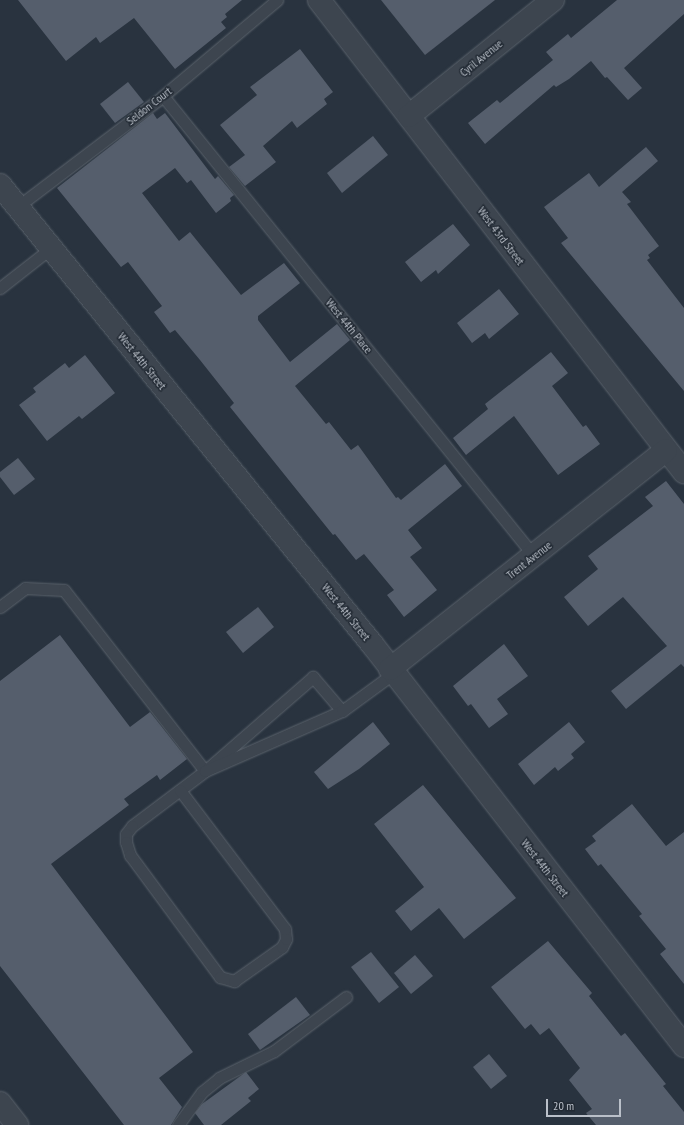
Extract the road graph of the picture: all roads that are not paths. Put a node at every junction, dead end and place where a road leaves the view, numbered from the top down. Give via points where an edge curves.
1 (277, 0) edge
2 (319, 0) edge
3 (553, 0) edge
4 (163, 96) junction
5 (410, 116) junction
6 (1, 189) edge
7 (17, 207) junction
8 (51, 248) junction
9 (0, 288) edge
10 (666, 450) junction
11 (684, 472) edge
12 (534, 556) junction
13 (0, 607) edge
14 (392, 671) junction
15 (342, 711) junction
16 (205, 771) junction
17 (180, 790) junction
18 (346, 996) dead end
19 (684, 1046) edge
20 (0, 1103) edge
21 (17, 1125) edge
22 (178, 1125) edge

1 - 4 lane, Seldon Court
2 - 5 street, West 43rd Street
3 - 5 street, Cyril Avenue
4 - 7 lane, Seldon Court
4 - 12 lane, West 44th Place
5 - 10 street, West 43rd Street
6 - 7 street, West 44th Street
7 - 8 street, West 44th Street
8 - 9 lane
8 - 14 street, West 44th Street
10 - 11 street, West 43rd Street
10 - 12 street, Trent Avenue
12 - 14 street, Trent Avenue
13 - 16 lane via 25,588 64,590
14 - 15 lane
14 - 19 street, West 44th Street
15 - 16 lane
15 - 16 lane via 313,676
16 - 17 lane
17 - 17 lane via 132,826 126,834 126,842 130,855 220,977 234,981 282,947 286,939 285,929
18 - 22 lane via 274,1051 219,1078 194,1102
20 - 21 street

